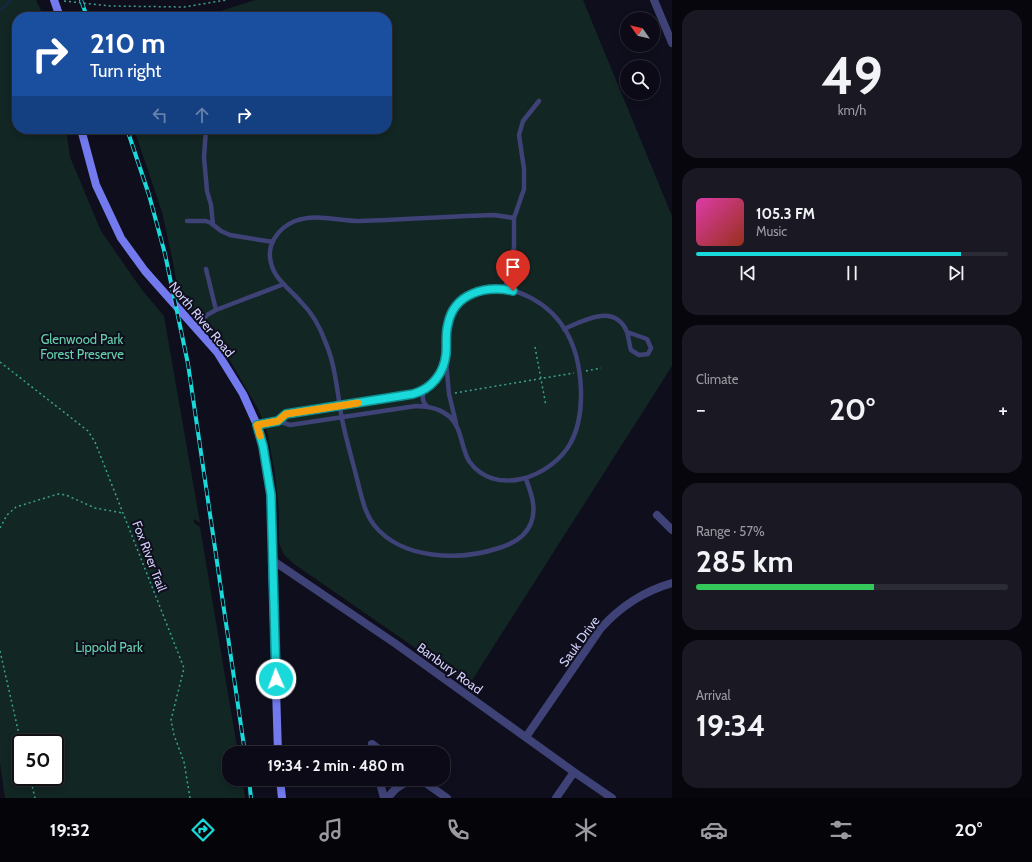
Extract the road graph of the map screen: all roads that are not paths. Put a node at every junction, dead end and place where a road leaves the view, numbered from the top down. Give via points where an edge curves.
1 (57, 0) edge
2 (654, 0) edge
3 (59, 12) edge
4 (672, 44) edge
5 (539, 101) dead end
6 (82, 134) edge
7 (206, 134) edge
8 (514, 218) junction
9 (188, 222) dead end
10 (213, 225) junction
11 (273, 242) junction
12 (206, 269) dead end
13 (284, 284) junction
14 (505, 289) junction
15 (216, 310) junction
16 (195, 327) junction
17 (564, 329) junction
18 (627, 332) junction
19 (446, 354) junction
20 (424, 390) junction
21 (340, 406) junction
22 (429, 407) junction
23 (342, 417) junction
24 (278, 421) junction
25 (257, 425) junction
26 (456, 426) junction
27 (526, 479) junction
28 (657, 515) dead end
29 (672, 530) edge
30 (272, 560) junction
31 (672, 583) edge
32 (526, 737) junction
33 (278, 746) edge
34 (574, 772) junction
35 (281, 786) edge
36 (381, 786) edge
37 (399, 786) edge
38 (429, 786) edge
39 (282, 798) edge
40 (384, 798) edge
41 (388, 798) edge
42 (447, 798) edge
43 (556, 798) edge
44 (612, 798) edge

1 - 3 main road, bridge
2 - 4 street
5 - 8 lane via 527,114 520,128 524,189
6 - 16 main road, North River Road via 96,185 121,238 145,271
7 - 10 lane via 204,157
8 - 11 lane via 494,215 357,221 314,217 290,224 278,232
8 - 14 lane via 514,247
9 - 10 lane via 206,221
10 - 11 lane via 230,235
11 - 13 lane via 270,251 271,264 277,277
12 - 15 lane
13 - 15 lane
13 - 21 lane via 312,315 325,340 334,368
14 - 17 lane via 536,301 554,314
14 - 19 lane via 476,291 454,308 448,322
15 - 16 lane
16 - 25 main road, North River Road via 231,373
17 - 18 lane via 602,315 619,320
17 - 27 lane via 572,347 578,372 581,406 577,425 570,444 559,457 541,472
18 - 18 lane via 631,350 639,355 648,354 651,348 647,339
19 - 20 lane via 442,370 434,382
19 - 26 lane via 449,394
20 - 21 lane
20 - 22 lane via 423,401
21 - 23 lane
21 - 24 lane via 286,414
22 - 23 lane via 416,406
22 - 26 lane via 450,417
23 - 24 lane via 290,425
23 - 27 lane via 369,517 389,538 417,551 446,557 461,556 485,552 512,543 528,529 533,517 534,503
24 - 25 lane
25 - 30 main road, North River Road via 271,495
26 - 27 lane via 468,460 480,473 501,480
28 - 29 street
30 - 32 street, Banbury Road
30 - 33 main road, North River Road
31 - 32 street, Sauk Drive via 647,592 608,620
32 - 34 street, Banbury Road
34 - 43 street
34 - 44 street, Banbury Road
35 - 39 main road
36 - 40 street
37 - 41 street
38 - 42 street

